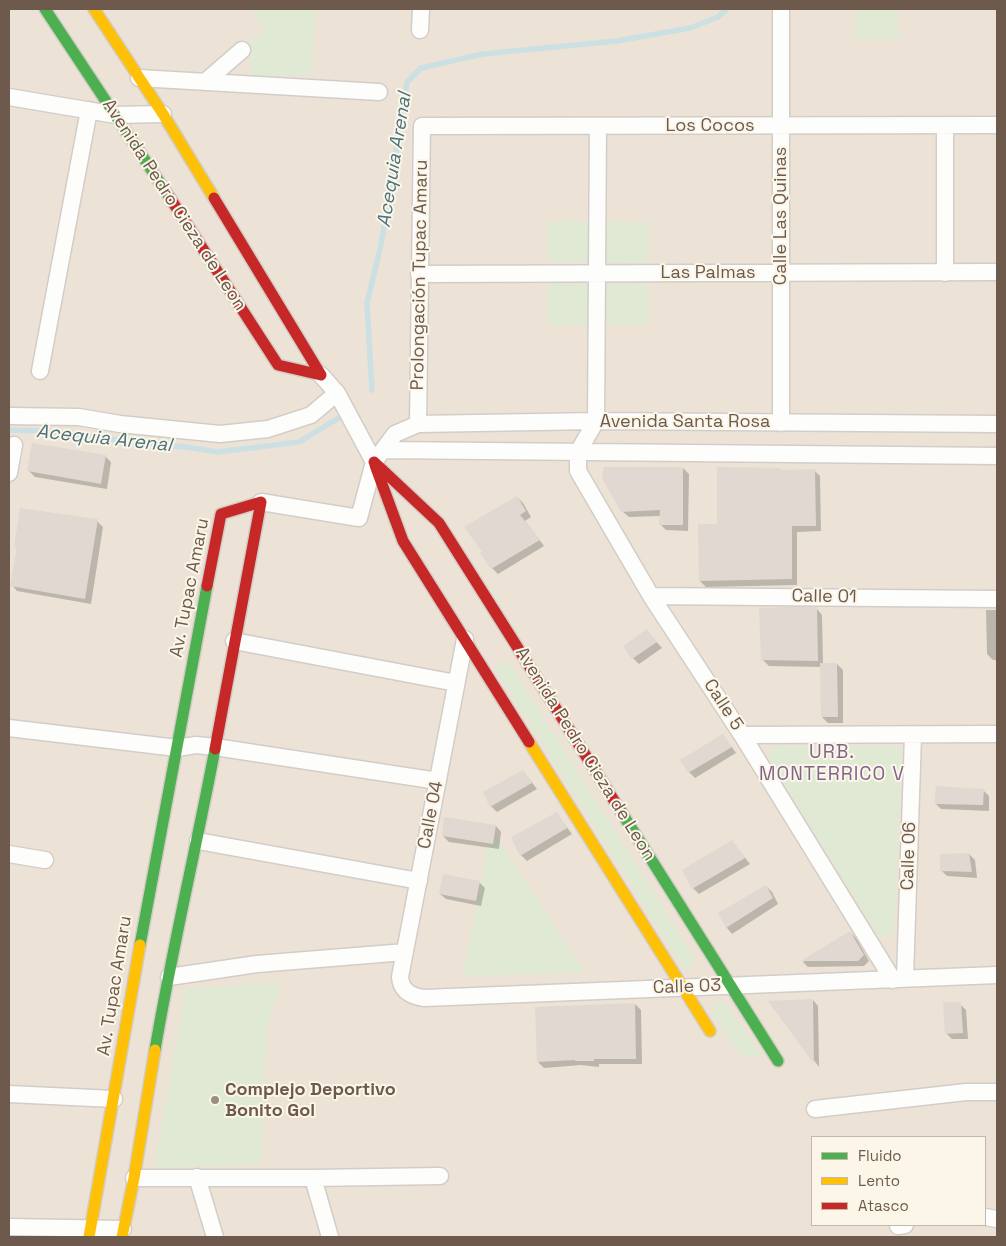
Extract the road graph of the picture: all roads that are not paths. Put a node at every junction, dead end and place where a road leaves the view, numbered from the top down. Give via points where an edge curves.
1 (45, 9) edge
2 (94, 9) edge
3 (421, 9) edge
4 (781, 10) edge
5 (420, 30) dead end
6 (242, 50) dead end
7 (139, 78) junction
8 (205, 82) junction
9 (379, 92) dead end
10 (9, 97) edge
11 (89, 110) junction
12 (164, 114) junction
13 (116, 115) junction
14 (997, 125) edge
15 (422, 126) joint
16 (598, 126) junction
17 (781, 126) junction
18 (945, 126) junction
19 (997, 272) edge
20 (781, 273) junction
21 (945, 273) junction
22 (418, 274) junction
23 (598, 274) junction
24 (40, 370) dead end
25 (321, 375) junction
26 (340, 400) junction
27 (9, 416) edge
28 (596, 421) junction
29 (781, 422) junction
30 (418, 424) junction
31 (997, 424) edge
32 (14, 445) dead end
33 (578, 452) junction
34 (378, 456) junction
35 (997, 456) edge
36 (9, 473) edge
37 (261, 502) junction
38 (650, 596) junction
39 (997, 599) edge
40 (465, 640) junction
41 (234, 641) junction
42 (456, 683) junction
43 (9, 728) edge
44 (991, 734) edge
45 (742, 735) junction
46 (913, 735) junction
47 (215, 747) junction
48 (177, 748) junction
49 (438, 781) junction
50 (198, 841) junction
51 (9, 854) edge
52 (45, 860) dead end
53 (419, 881) junction
54 (405, 952) junction
55 (997, 975) edge
56 (169, 977) junction
57 (899, 979) junction
58 (730, 985) junction
59 (681, 987) junction
60 (405, 990) joint
61 (710, 1031) dead end
62 (778, 1061) dead end
63 (997, 1092) edge
64 (9, 1094) edge
65 (114, 1099) junction
66 (815, 1109) dead end
67 (440, 1176) dead end
68 (197, 1177) junction
69 (134, 1178) junction
70 (313, 1178) junction
71 (9, 1227) edge
72 (90, 1232) edge
73 (122, 1233) edge
74 (215, 1237) edge
75 (330, 1237) edge

1 - 13 street, Avenida Pedro Cieza de Leon
2 - 7 street, Avenida Pedro Cieza de Leon
3 - 5 street
4 - 17 street, Calle Las Quinas
6 - 8 street
7 - 8 street
7 - 12 street, Avenida Pedro Cieza de Leon
8 - 9 street
10 - 11 street
11 - 13 street
11 - 24 street
12 - 13 street
12 - 25 street, Avenida Pedro Cieza de Leon
13 - 25 street, Avenida Pedro Cieza de Leon via 278,365
14 - 18 street, Los Cocos
15 - 16 street, Los Cocos
15 - 22 street, Prolongación Tupac Amaru
16 - 17 street, Los Cocos
16 - 23 street
17 - 18 street, Los Cocos
17 - 20 street, Calle Las Quinas
18 - 21 street
19 - 21 street, Las Palmas
20 - 21 street, Las Palmas
20 - 23 street, Las Palmas
20 - 29 street, Calle Las Quinas
22 - 23 street, Las Palmas
22 - 30 street, Prolongación Tupac Amaru
23 - 28 street
25 - 26 street, Avenida Pedro Cieza de Leon
26 - 27 street via 268,429 220,434 79,417
26 - 34 street, Avenida Pedro Cieza de Leon
28 - 29 street, Avenida Santa Rosa
28 - 30 street, Avenida Santa Rosa
28 - 33 street
29 - 31 street, Avenida Santa Rosa
30 - 34 street, Avenida Santa Rosa via 395,434
32 - 36 street
33 - 34 street, Avenida Santa Rosa
33 - 35 street, Avenida Santa Rosa
33 - 38 street, Calle 5 via 578,470
34 - 37 street via 359,518
34 - 40 street, Avenida Pedro Cieza de Leon via 403,540
34 - 58 street, Avenida Pedro Cieza de Leon via 439,523
37 - 41 street
37 - 48 street, Av. Tupac Amaru via 221,514
38 - 39 street, Calle 01
38 - 45 street, Calle 5
40 - 42 street, Calle 04
40 - 59 street, Avenida Pedro Cieza de Leon
41 - 42 street
41 - 47 street
42 - 49 street, Calle 04
43 - 48 street
44 - 46 street
45 - 46 street
45 - 57 street, Calle 5
46 - 57 street, Calle 06
47 - 48 street
47 - 49 street
47 - 50 street
48 - 65 street, Av. Tupac Amaru
49 - 53 street, Calle 04
50 - 53 street
50 - 56 street
51 - 52 street
53 - 54 street, Calle 04
54 - 56 street via 257,964
54 - 60 street, Calle 04 via 400,977
55 - 57 street, Calle 03
56 - 69 street
57 - 58 street, Calle 03
58 - 59 street, Calle 03
58 - 62 street, Avenida Pedro Cieza de Leon
59 - 60 street, Calle 03 via 424,998
59 - 61 street, Avenida Pedro Cieza de Leon
63 - 66 street via 966,1092
64 - 65 street
65 - 72 street, Av. Tupac Amaru
67 - 70 street
68 - 69 street
68 - 70 street
68 - 74 street
69 - 73 street
70 - 75 street
71 - 72 street
72 - 73 street

